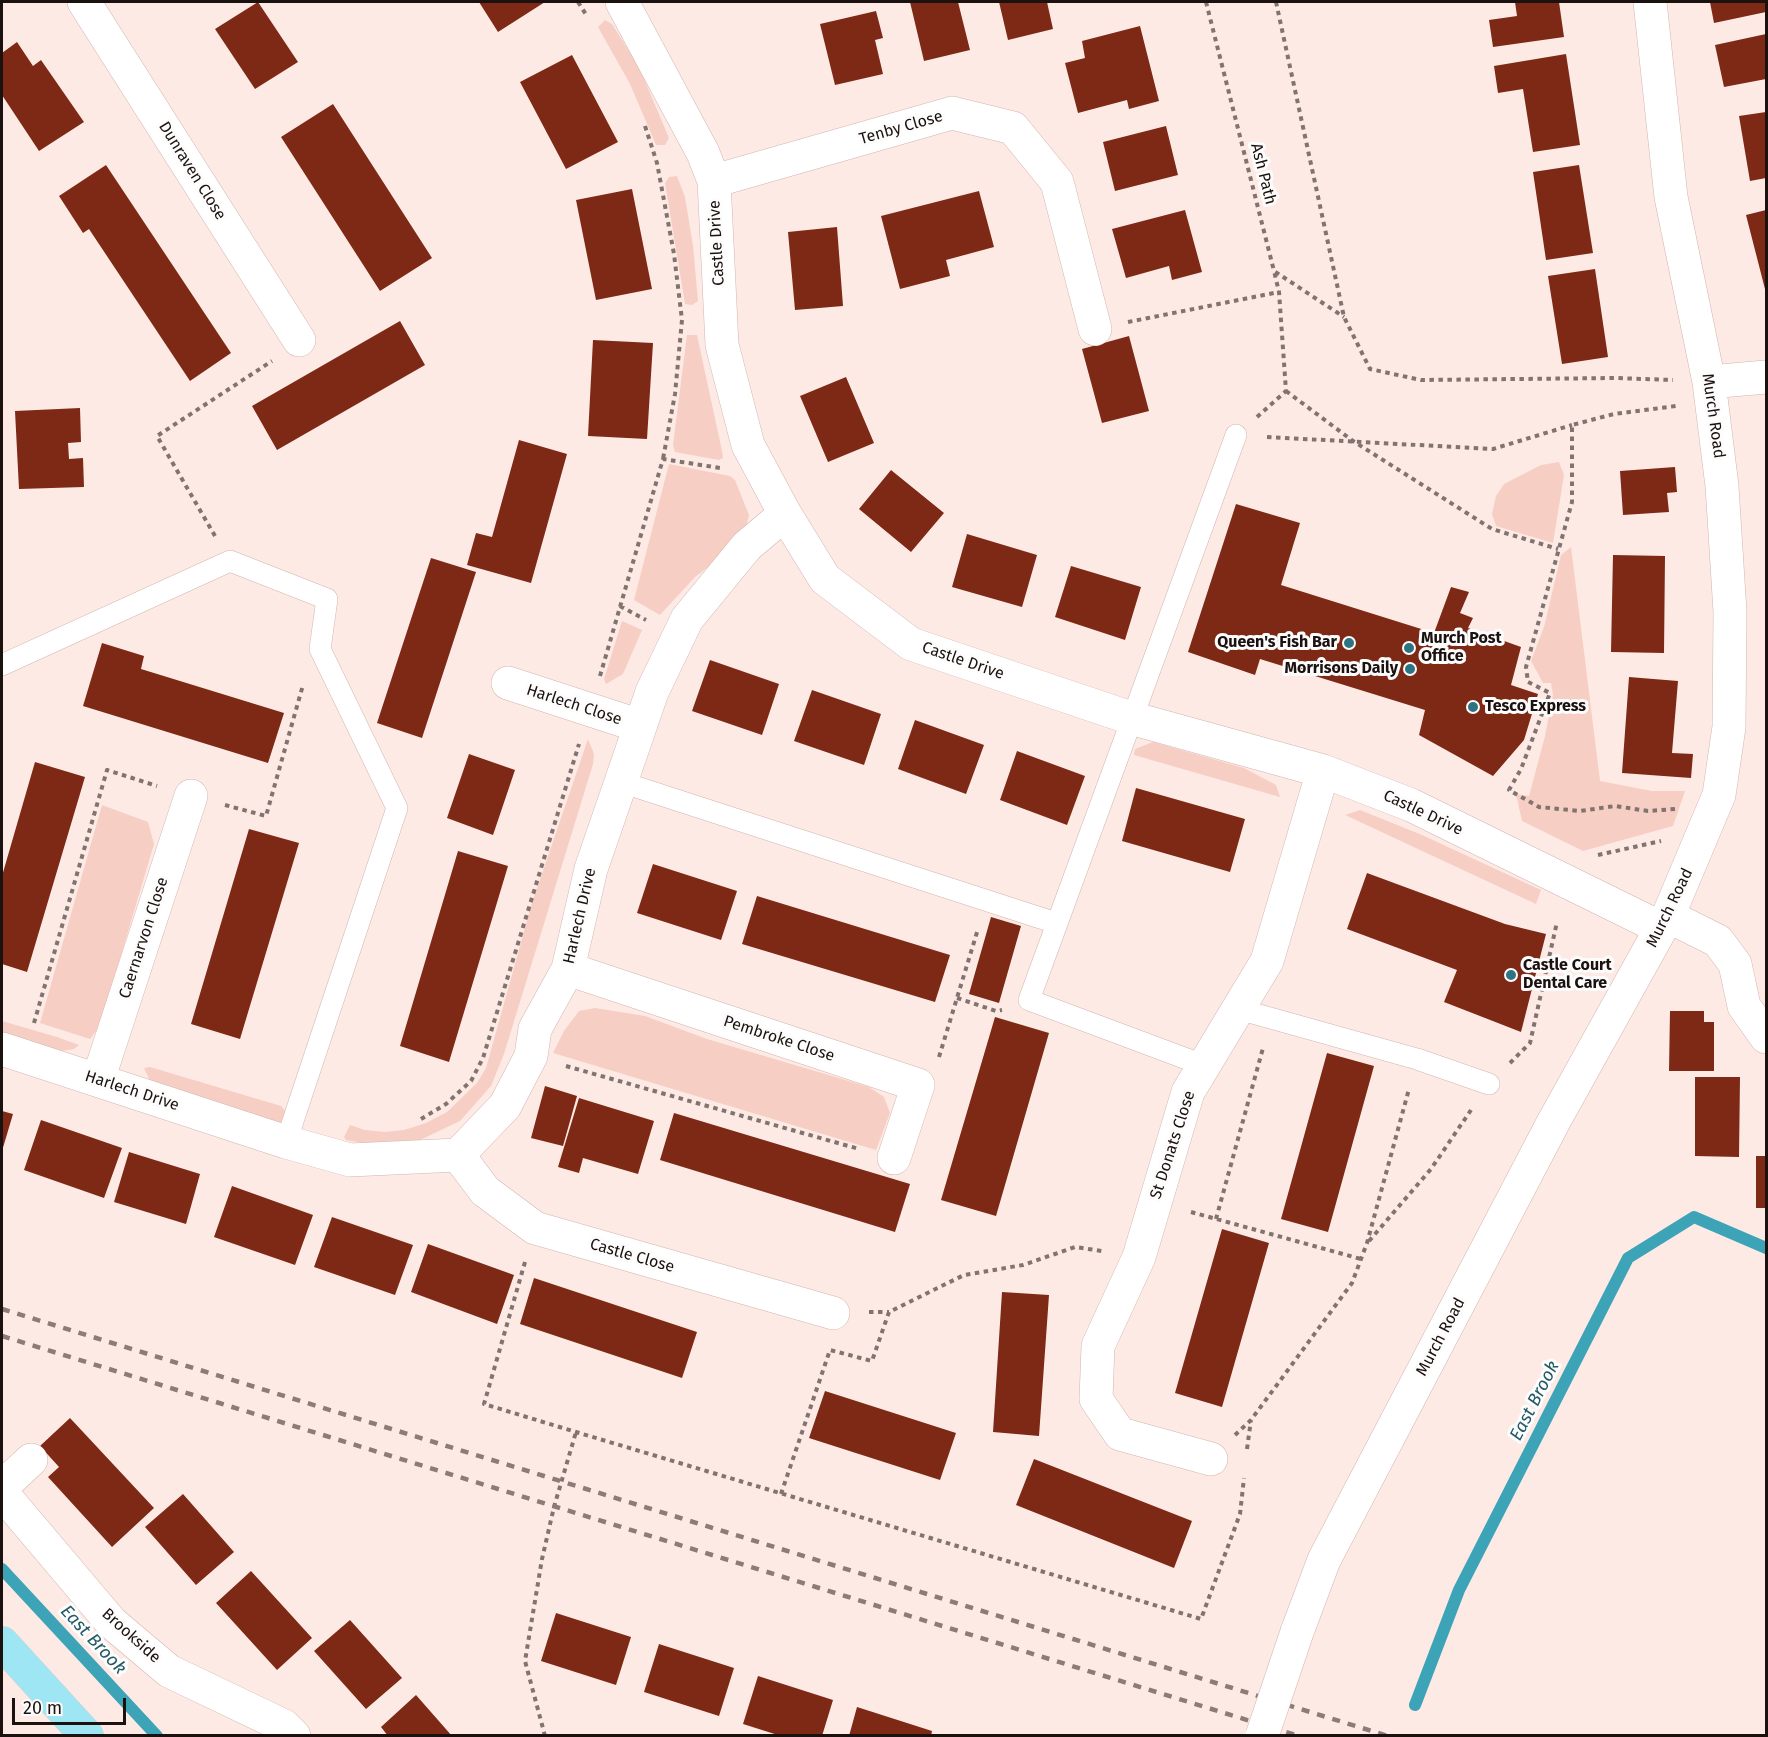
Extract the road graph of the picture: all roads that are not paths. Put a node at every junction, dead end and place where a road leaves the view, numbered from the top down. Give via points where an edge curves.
1 (84, 2) edge
2 (622, 2) edge
3 (1650, 2) edge
4 (714, 181) junction
5 (1095, 329) road end
6 (299, 340) road end
7 (1767, 376) edge
8 (1711, 392) junction
9 (1236, 435) road end
10 (785, 514) junction
11 (2, 664) edge
12 (507, 683) dead end
13 (1131, 718) junction
14 (640, 726) junction
15 (1323, 771) junction
16 (621, 782) junction
17 (191, 796) road end
18 (1664, 922) junction
19 (1056, 923) junction
20 (568, 969) junction
21 (1238, 1009) junction
22 (1767, 1037) edge
23 (2, 1049) edge
24 (1203, 1065) junction
25 (98, 1080) junction
26 (1489, 1084) road end
27 (286, 1142) junction
28 (458, 1155) junction
29 (894, 1158) road end
30 (833, 1313) dead end
31 (1211, 1459) road end
32 (31, 1460) dead end
33 (2, 1487) edge
34 (2, 1493) edge
35 (2, 1643) edge
36 (87, 1736) edge
37 (294, 1736) edge
38 (1262, 1736) edge

1 - 6 street, Dunraven Close
2 - 4 street, Castle Drive via 703,153
3 - 8 street, Murch Road via 1671,197
4 - 5 street, Tenby Close via 952,113 1013,128 1056,182
4 - 10 street, Castle Drive via 723,345 748,445
7 - 8 street
8 - 18 street, Murch Road via 1730,612 1729,727 1719,795
9 - 13 lane
10 - 13 street, Castle Drive via 825,579 911,644
10 - 14 street, Harlech Drive via 747,546 687,619
11 - 27 lane via 230,561 327,599 320,650 397,808
12 - 14 street, Harlech Close
13 - 15 street, Castle Drive
13 - 19 lane
14 - 16 street, Harlech Drive
15 - 18 street, Castle Drive via 1411,805
15 - 21 street, St Donats Close via 1267,961
16 - 19 lane
16 - 20 street, Harlech Drive via 591,869
17 - 25 street, Caernarvon Close
18 - 22 street, Castle Drive via 1718,941 1736,964 1744,1006
18 - 38 street, Murch Road, bridge via 1554,1121 1324,1560
19 - 24 lane via 1029,1000
20 - 28 street, Harlech Drive via 535,1029 531,1056 505,1106
20 - 29 street, Pembroke Close via 918,1085
21 - 24 street, St Donats Close
21 - 26 lane via 1417,1059
23 - 25 street, Harlech Drive
24 - 31 street, St Donats Close via 1188,1092 1139,1257 1098,1346 1096,1399 1119,1434
25 - 27 street, Harlech Drive
27 - 28 street, Harlech Drive via 350,1160
28 - 30 street, Castle Close via 485,1191 535,1228
32 - 33 street
34 - 37 street, Brookside via 111,1622 169,1671 284,1726
35 - 36 main road

